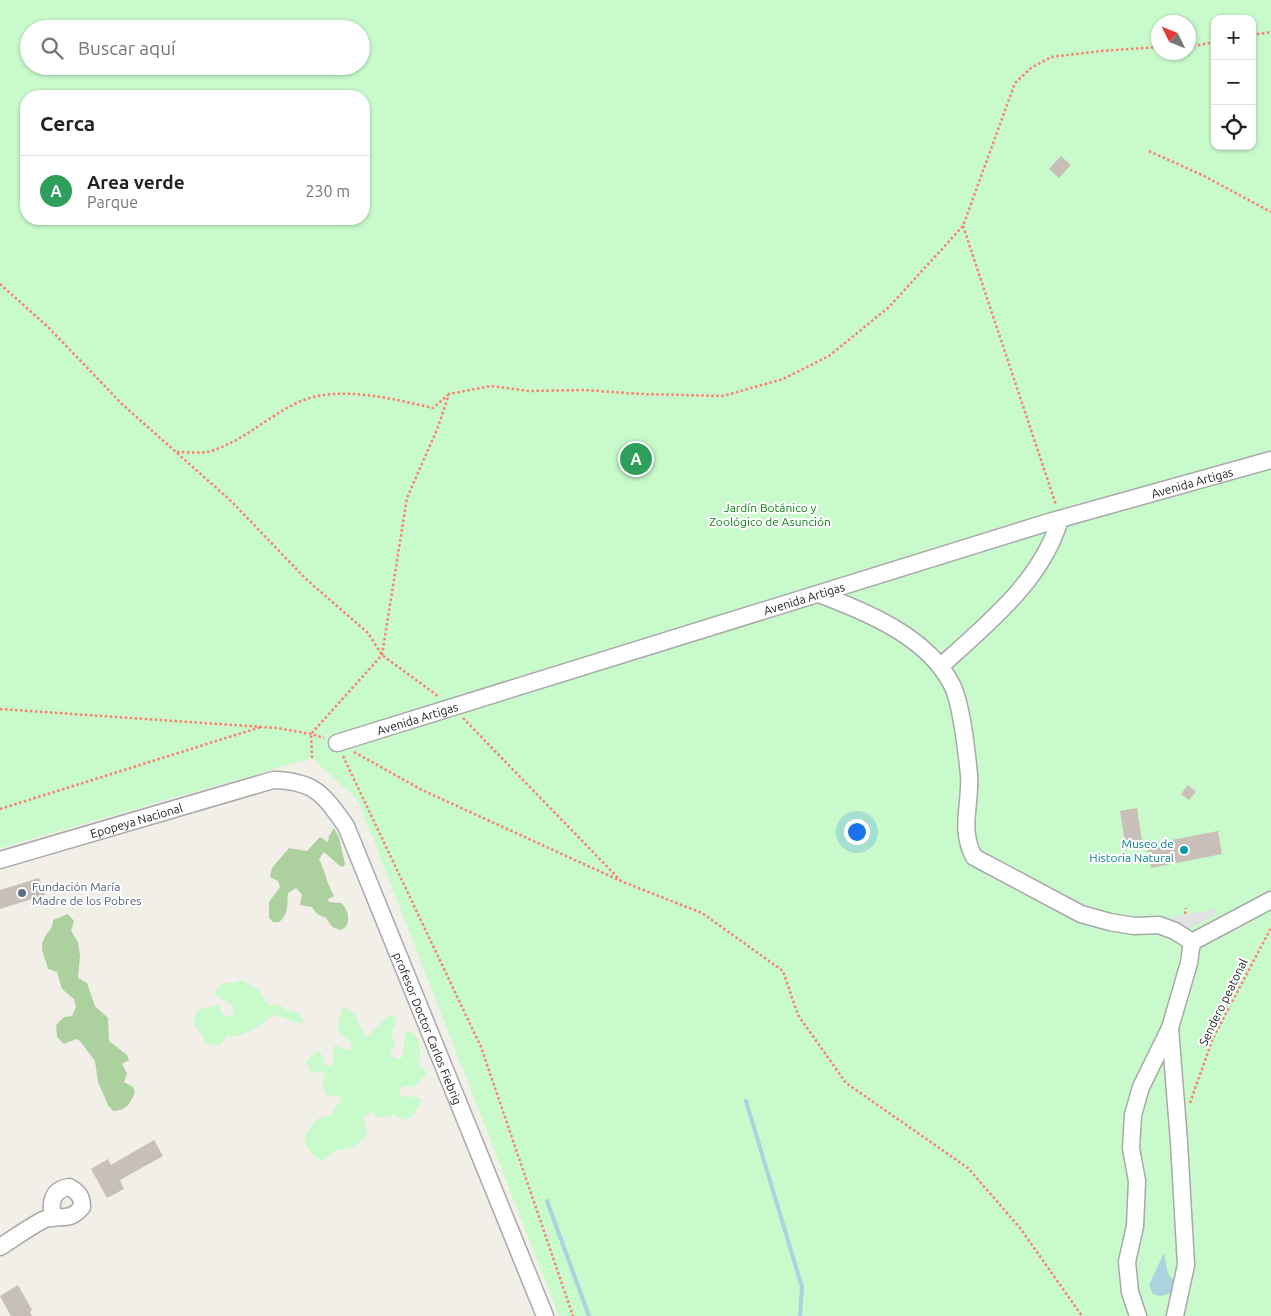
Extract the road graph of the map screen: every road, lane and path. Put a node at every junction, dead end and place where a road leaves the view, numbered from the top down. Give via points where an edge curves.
1 (1271, 32) edge
2 (1256, 34) edge
3 (1211, 43) edge
4 (1196, 46) edge
5 (1151, 48) edge
6 (1149, 151) dead end
7 (1271, 212) edge
8 (964, 226) junction
9 (0, 284) edge
10 (449, 394) junction
11 (176, 452) junction
12 (1271, 460) edge
13 (1060, 519) junction
14 (819, 594) junction
15 (382, 655) junction
16 (941, 666) junction
17 (453, 707) junction
18 (0, 709) edge
19 (262, 727) junction
20 (311, 734) junction
21 (338, 743) junction
22 (312, 758) dead end
23 (273, 780) joint
24 (0, 809) edge
25 (0, 860) edge
26 (623, 882) junction
27 (1271, 900) edge
28 (1186, 908) dead end
29 (1185, 914) dead end
30 (1271, 928) edge
31 (1192, 942) junction
32 (1170, 1028) junction
33 (1188, 1109) dead end
34 (53, 1218) dead end
35 (0, 1248) edge
36 (1078, 1312) junction
37 (545, 1316) edge
38 (573, 1316) edge
39 (1076, 1316) edge
40 (1082, 1316) edge
41 (1138, 1316) edge
42 (1175, 1316) edge

1 - 2 path
3 - 4 path
5 - 8 path via 1101,50 1051,57 1030,68 1015,83
6 - 7 path
8 - 10 path via 889,307 829,356 759,387 723,396 529,391 491,386
8 - 13 path
9 - 11 path via 48,327 122,404
10 - 11 path via 433,408 402,401 327,394 274,414 240,439 210,452
10 - 15 path via 407,498
11 - 15 path via 231,501 306,579 368,633
12 - 13 street, Avenida Artigas
13 - 14 street, Avenida Artigas
13 - 16 street via 1054,538 1031,576 1000,611
14 - 16 street via 905,635
14 - 17 street, Avenida Artigas
15 - 17 path
15 - 20 path
16 - 31 street via 953,687 958,706 969,776 966,842 974,858 1082,914 1134,926 1159,925
17 - 21 street, Avenida Artigas
17 - 26 path
18 - 19 path
19 - 20 path
19 - 24 path
20 - 21 path
20 - 22 path
21 - 26 path via 422,790
21 - 38 path via 481,1047
23 - 25 street, Epopeya Nacional
23 - 37 street, profesor Doctor Carlos Fiebrig via 296,781 315,789 346,826
26 - 36 path via 702,913 783,971 798,1015 846,1083 968,1168 1020,1228
27 - 31 street
28 - 29 path
30 - 33 path, Sendero peatonal via 1213,1038
31 - 32 street
32 - 41 street via 1141,1087 1133,1115 1131,1148 1137,1182 1135,1226 1127,1262 1130,1292
32 - 42 street via 1186,1265
34 - 35 street via 33,1226
36 - 39 path
36 - 40 path

